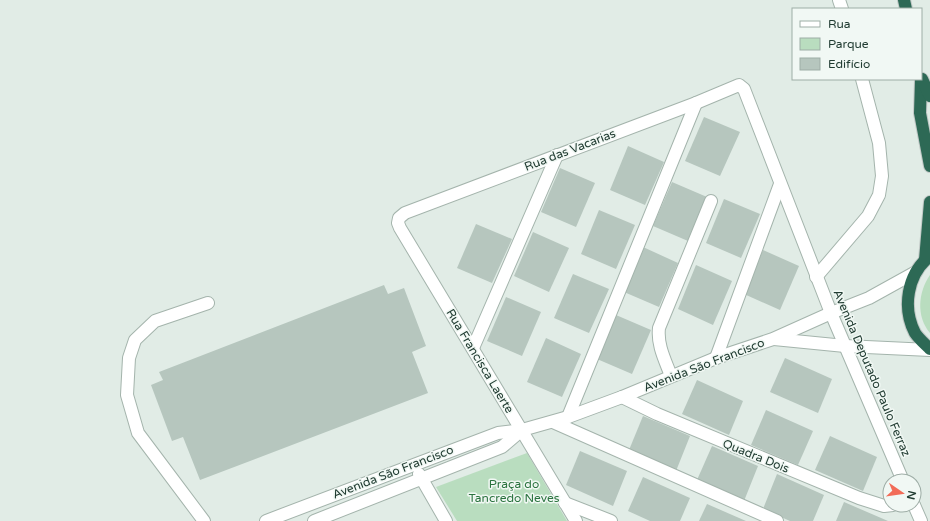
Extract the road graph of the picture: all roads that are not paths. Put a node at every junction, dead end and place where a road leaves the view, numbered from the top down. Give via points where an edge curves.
1 (862, 80) edge
2 (921, 80) edge
3 (922, 80) edge
4 (742, 86) joint
5 (930, 96) edge
6 (696, 103) junction
7 (557, 155) junction
8 (930, 166) edge
9 (780, 184) junction
10 (711, 201) dead end
11 (930, 202) edge
12 (399, 218) joint
13 (927, 258) edge
14 (916, 272) junction
15 (816, 277) junction
16 (208, 303) dead end
17 (831, 313) junction
18 (773, 339) junction
19 (845, 346) junction
20 (473, 348) junction
21 (930, 349) edge
22 (716, 358) junction
23 (671, 376) junction
24 (622, 397) junction
25 (568, 417) junction
26 (553, 422) junction
27 (522, 430) junction
28 (414, 464) junction
29 (900, 473) edge
30 (422, 479) junction
31 (565, 503) junction
32 (882, 505) edge
33 (204, 521) edge
34 (266, 521) edge
35 (314, 521) edge
36 (446, 521) edge
37 (576, 521) edge
38 (610, 521) edge
39 (777, 521) edge

1 - 15 street via 879,142 882,176 879,195 868,216
2 - 8 highway via 920,113
3 - 5 highway
4 - 6 street, Rua das Vacarias via 735,86
4 - 9 street, Avenida Deputado Paulo Ferraz
6 - 7 street, Rua das Vacarias
6 - 25 street
7 - 12 street, Rua das Vacarias via 404,213
7 - 20 street
9 - 15 street, Avenida Deputado Paulo Ferraz
9 - 22 street
10 - 23 street via 659,328 661,352
11 - 13 highway
12 - 20 street, Rua Francisca Laerte via 400,228
13 - 14 highway
14 - 17 street, Avenida São Francisco via 869,298
14 - 21 highway via 908,292 908,314 916,334
15 - 17 street, Avenida Deputado Paulo Ferraz
16 - 33 street via 155,321 134,340 129,358 127,395 138,433
17 - 18 street, Avenida São Francisco
17 - 19 street, Avenida Deputado Paulo Ferraz
18 - 19 street, Avenida São Francisco
18 - 22 street, Avenida São Francisco
19 - 21 street, Avenida São Francisco
19 - 29 street, Avenida Deputado Paulo Ferraz
20 - 27 street, Rua Francisca Laerte
22 - 23 street, Avenida São Francisco
23 - 24 street, Avenida São Francisco
24 - 25 street, Avenida São Francisco
24 - 32 street, Quadra Dois via 665,418
25 - 26 street, Avenida São Francisco
26 - 27 street, Avenida São Francisco
26 - 39 street
27 - 28 street, Avenida São Francisco via 498,433
27 - 30 street, Avenida São Francisco via 502,447
27 - 31 street, Rua Francisca Laerte
28 - 30 street
28 - 34 street, Avenida São Francisco
30 - 35 street, Avenida São Francisco
30 - 36 street
31 - 37 street, Rua Francisca Laerte
31 - 38 street

